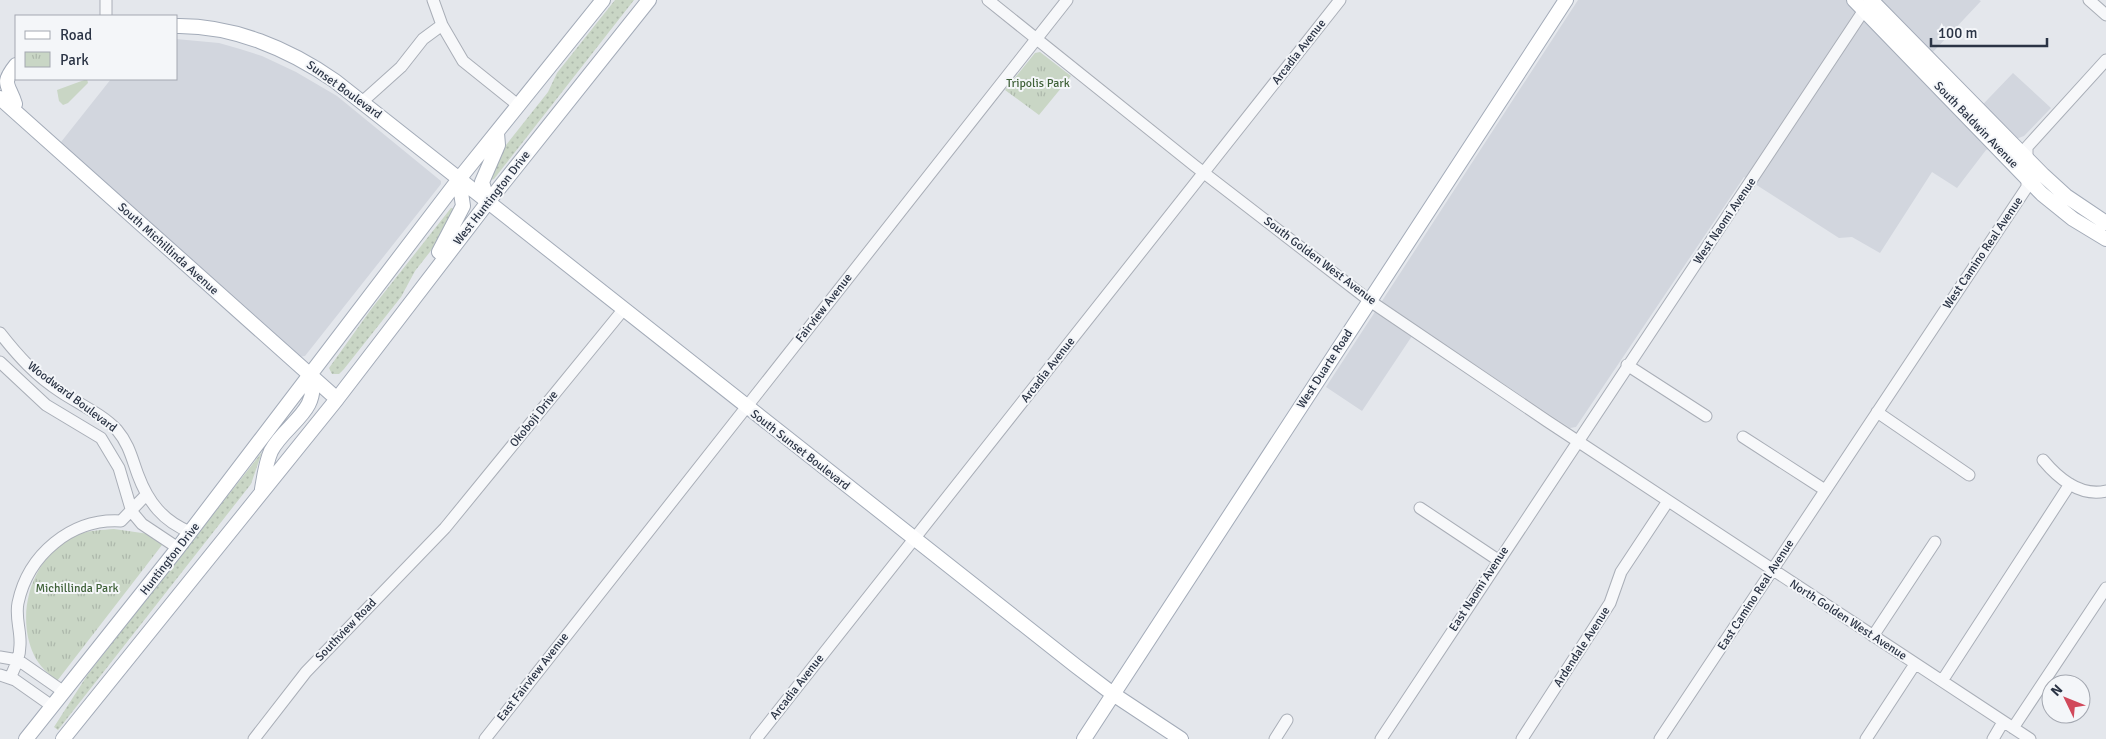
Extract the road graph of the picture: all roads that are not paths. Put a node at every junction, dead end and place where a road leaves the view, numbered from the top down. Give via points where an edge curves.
1 (106, 0) edge
2 (433, 0) edge
3 (603, 0) edge
4 (649, 0) edge
5 (988, 0) edge
6 (1067, 0) edge
7 (1340, 0) edge
8 (1566, 0) edge
9 (1854, 0) edge
10 (2089, 0) edge
11 (1868, 3) edge
12 (106, 15) edge
13 (2106, 15) edge
14 (442, 25) junction
15 (178, 26) edge
16 (1036, 40) junction
17 (2106, 60) edge
18 (15, 61) edge
19 (15, 66) edge
20 (0, 68) edge
21 (0, 98) edge
22 (362, 102) junction
23 (518, 106) junction
24 (18, 114) junction
25 (497, 133) junction
26 (2027, 160) junction
27 (1203, 172) junction
28 (2026, 176) junction
29 (459, 179) junction
30 (488, 202) junction
31 (2106, 223) edge
32 (2106, 239) edge
33 (429, 278) junction
34 (1370, 301) junction
35 (623, 310) junction
36 (0, 333) edge
37 (0, 362) edge
38 (1626, 366) junction
39 (310, 376) junction
40 (337, 399) junction
41 (83, 405) junction
42 (746, 408) junction
43 (1878, 412) junction
44 (1706, 416) dead end
45 (72, 419) junction
46 (1743, 437) dead end
47 (1578, 440) junction
48 (1852, 451) joint
49 (2042, 460) dead end
50 (1970, 474) dead end
51 (2070, 484) junction
52 (1825, 490) junction
53 (2106, 491) edge
54 (261, 492) junction
55 (146, 495) junction
56 (1668, 501) junction
57 (1420, 508) dead end
58 (132, 512) junction
59 (445, 528) joint
60 (190, 532) junction
61 (914, 538) junction
62 (1935, 542) dead end
63 (178, 548) junction
64 (1498, 560) junction
65 (1772, 570) junction
66 (2106, 588) edge
67 (582, 616) joint
68 (1872, 636) junction
69 (0, 657) edge
70 (18, 660) junction
71 (1915, 664) junction
72 (5, 676) edge
73 (1942, 681) junction
74 (64, 692) junction
75 (1113, 694) junction
76 (52, 706) junction
77 (1286, 720) dead end
78 (2008, 725) junction
79 (26, 739) edge
80 (63, 739) edge
81 (254, 739) edge
82 (485, 739) edge
83 (756, 739) edge
84 (1084, 739) edge
85 (1181, 739) edge
86 (1275, 739) edge
87 (1381, 739) edge
88 (1522, 739) edge
89 (1660, 739) edge
90 (1866, 739) edge
91 (1992, 739) edge
92 (2030, 739) edge

1 - 12 street
2 - 14 street
3 - 23 main road
4 - 30 main road, West Huntington Drive
5 - 16 street, South Golden West Avenue
6 - 16 street, Fairview Avenue
7 - 27 street, Arcadia Avenue
8 - 34 main road, West Duarte Road
9 - 11 main road, South Baldwin Avenue
10 - 13 street
11 - 26 main road, South Baldwin Avenue
11 - 28 main road, South Baldwin Avenue
11 - 38 street, West Naomi Avenue
14 - 22 street via 423,39 401,67
14 - 23 street via 463,61
15 - 22 main road, Sunset Boulevard via 217,30 278,49 316,68
16 - 27 street, South Golden West Avenue
16 - 42 street, Fairview Avenue
17 - 26 street, West Camino Real Avenue via 2027,147
18 - 20 main road
19 - 24 main road via 3,86 14,98
21 - 24 main road, South Michillinda Avenue
22 - 29 main road, Sunset Boulevard
23 - 25 main road
24 - 39 main road, South Michillinda Avenue
25 - 29 main road
25 - 30 main road via 498,145 482,182
26 - 28 street, West Camino Real Avenue
26 - 31 main road, South Baldwin Avenue via 2066,196
27 - 34 street, South Golden West Avenue
27 - 61 street, Arcadia Avenue
28 - 32 main road, South Baldwin Avenue via 2073,219
28 - 43 street, West Camino Real Avenue via 2027,187
29 - 30 main road, Sunset Boulevard
29 - 33 main road via 463,206
29 - 39 main road
30 - 33 main road, West Huntington Drive
30 - 35 main road, South Sunset Boulevard
33 - 40 main road, West Huntington Drive
34 - 47 street, South Golden West Avenue
34 - 75 main road, West Duarte Road
35 - 42 main road, South Sunset Boulevard
35 - 59 street, Okoboji Drive
36 - 41 street, Woodward Boulevard via 33,371
37 - 45 street, Woodward Boulevard via 46,405
38 - 44 street
38 - 47 street, West Naomi Avenue
39 - 40 main road, South Michillinda Avenue
39 - 54 main road via 314,387 312,402 271,450
39 - 60 main road, Huntington Drive
40 - 54 main road
41 - 45 street
41 - 55 street, Woodward Boulevard via 118,431 133,456
42 - 61 main road, South Sunset Boulevard
42 - 67 street, Fairview Avenue
43 - 48 street, West Camino Real Avenue
43 - 50 street
45 - 58 street, Woodward Boulevard via 101,438 113,455
46 - 52 street
47 - 56 street, South Golden West Avenue
47 - 64 street, East Naomi Avenue
48 - 52 street, East Camino Real Avenue
49 - 51 street
51 - 53 street via 2083,491
51 - 73 street
52 - 65 street, East Camino Real Avenue
54 - 80 main road
55 - 58 street
55 - 60 street, Woodward Boulevard via 167,520
56 - 65 street, North Golden West Avenue
56 - 88 street, Ardendale Avenue via 1621,572 1610,603
57 - 64 street
58 - 63 street, Woodward Boulevard via 142,524
58 - 70 street via 121,521 76,529 42,553 30,570 18,604 21,644
59 - 81 street, Southview Road via 306,672
60 - 63 main road, Huntington Drive
61 - 75 main road, South Sunset Boulevard
61 - 83 street, Arcadia Avenue
62 - 68 street
63 - 74 main road, Huntington Drive
64 - 87 street, East Naomi Avenue
65 - 68 street, North Golden West Avenue
65 - 89 street, East Camino Real Avenue
66 - 78 street
67 - 82 street, East Fairview Avenue
68 - 71 street, North Golden West Avenue
69 - 70 street
70 - 72 street
70 - 74 street
71 - 73 street, North Golden West Avenue
71 - 90 street
72 - 76 street
73 - 78 street, North Golden West Avenue
74 - 76 main road, Huntington Drive
75 - 84 main road, West Duarte Road
75 - 85 main road, South Sunset Boulevard
76 - 79 main road, Huntington Drive
77 - 86 street
78 - 91 street
78 - 92 street, North Golden West Avenue

